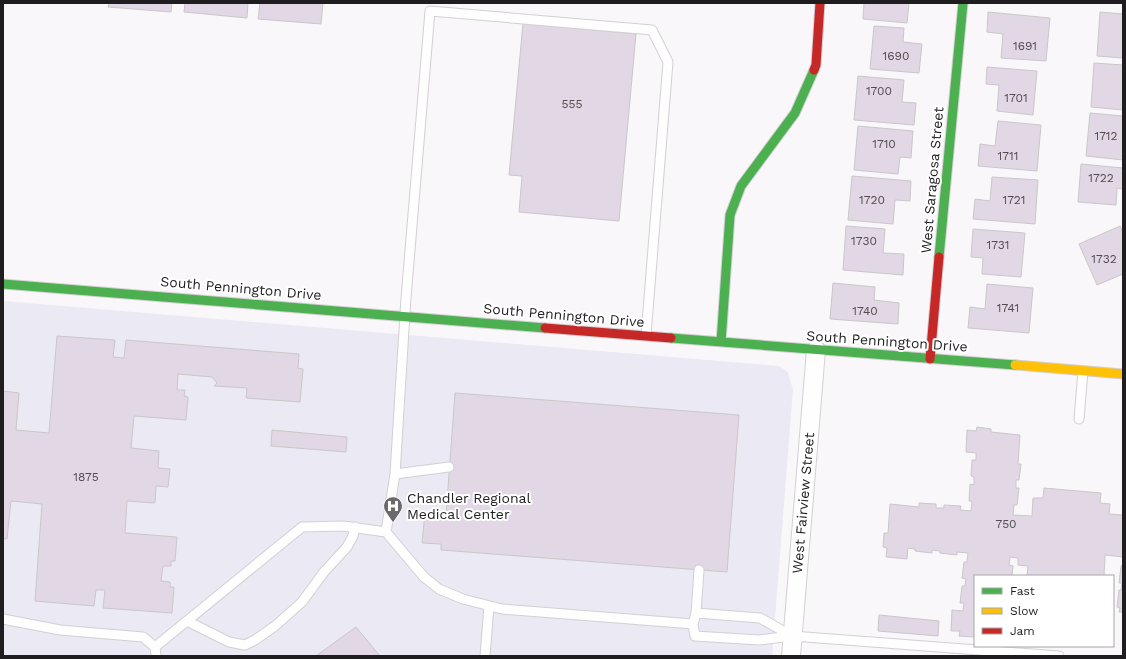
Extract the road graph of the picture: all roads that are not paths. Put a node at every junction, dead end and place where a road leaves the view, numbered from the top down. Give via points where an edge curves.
1 (820, 3) edge
2 (963, 3) edge
3 (3, 284) edge
4 (405, 316) junction
5 (646, 336) junction
6 (721, 342) junction
7 (816, 350) junction
8 (930, 359) junction
9 (1083, 371) junction
10 (1123, 374) edge
11 (1079, 419) dead end
12 (449, 467) dead end
13 (395, 474) junction
14 (355, 527) junction
15 (386, 532) junction
16 (699, 570) dead end
17 (489, 606) junction
18 (696, 613) junction
19 (3, 619) edge
20 (188, 621) junction
21 (692, 624) junction
22 (792, 636) junction
23 (155, 652) edge
24 (485, 656) edge
25 (791, 656) edge
26 (1059, 656) edge

1 - 6 street via 816,65 795,113 741,186 730,215
2 - 8 street, West Saragosa Street
3 - 4 street, South Pennington Drive
4 - 5 street, South Pennington Drive
4 - 5 lane via 430,11 652,30 668,62
4 - 13 lane
5 - 6 street, South Pennington Drive
6 - 7 street, South Pennington Drive
7 - 8 street, South Pennington Drive
7 - 22 street, West Fairview Street
8 - 9 street, South Pennington Drive
9 - 10 street, South Pennington Drive
9 - 11 lane
12 - 13 lane
13 - 15 lane
14 - 15 lane
14 - 20 lane via 302,527
14 - 20 lane via 347,547 302,602 275,626 245,646 229,642
15 - 17 lane via 424,577 439,589
16 - 18 lane
17 - 21 lane via 502,610
17 - 24 lane
18 - 21 lane
18 - 22 lane via 760,618
19 - 23 lane via 60,630 143,637
20 - 23 lane
21 - 22 lane via 695,636 759,640
22 - 25 street, West Fairview Street
22 - 26 lane

